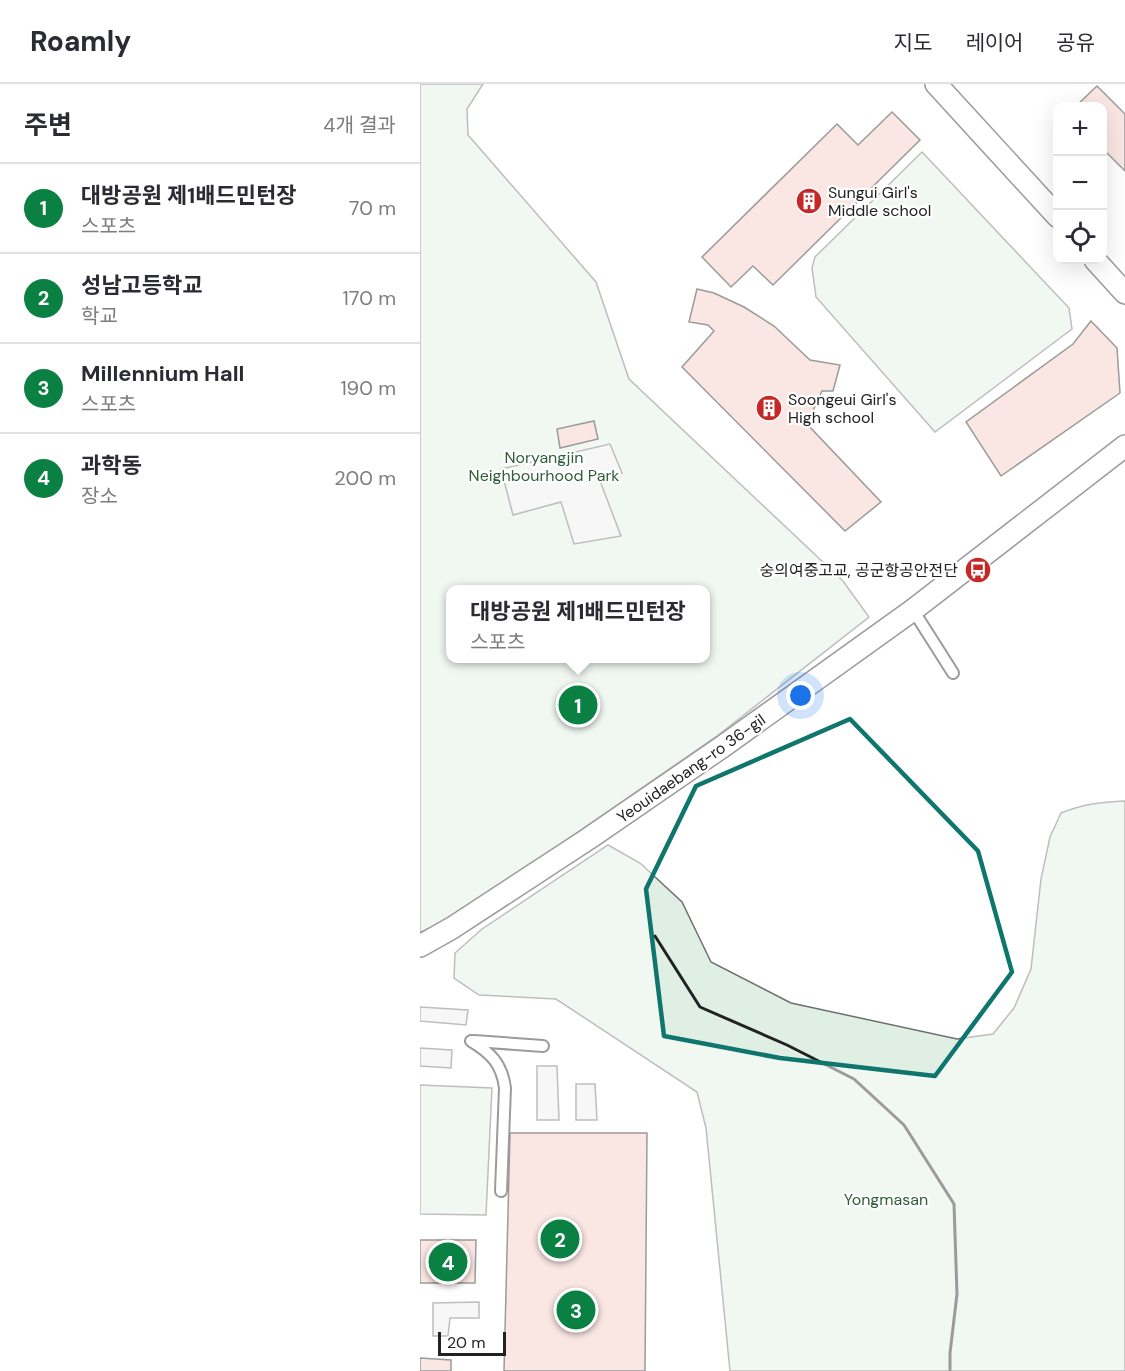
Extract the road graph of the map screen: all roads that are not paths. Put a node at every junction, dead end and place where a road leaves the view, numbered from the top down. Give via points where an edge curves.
1 (936, 84) edge
2 (1053, 212) edge
3 (1099, 264) edge
4 (1125, 293) edge
5 (1125, 446) edge
6 (913, 610) junction
7 (953, 673) dead end
8 (420, 946) edge
9 (543, 1046) dead end
10 (501, 1191) dead end

1 - 2 street
3 - 4 street
5 - 6 street, Yeouidaebang-ro 36-gil
6 - 7 lane
6 - 8 street, Yeouidaebang-ro 36-gil via 588,840
9 - 10 lane via 471,1041 484,1049 503,1074

